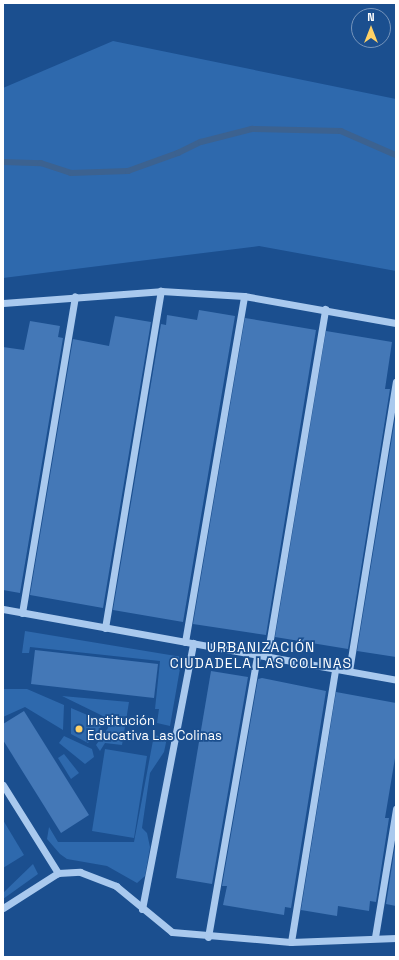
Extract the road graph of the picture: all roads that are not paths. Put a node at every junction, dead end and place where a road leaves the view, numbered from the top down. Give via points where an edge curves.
1 (161, 291) junction
2 (74, 296) junction
3 (244, 296) junction
4 (3, 303) edge
5 (325, 309) junction
6 (396, 323) edge
7 (396, 382) edge
8 (3, 609) edge
9 (22, 613) junction
10 (105, 628) junction
11 (185, 642) junction
12 (193, 644) junction
13 (257, 655) junction
14 (267, 657) junction
15 (335, 669) junction
16 (349, 672) junction
17 (396, 680) edge
18 (3, 785) edge
19 (396, 809) edge
20 (58, 873) junction
21 (3, 908) edge
22 (142, 910) junction
23 (208, 936) junction
24 (375, 938) junction
25 (396, 938) edge
26 (291, 942) junction

1 - 2 street
1 - 3 street
1 - 10 street
2 - 4 street
2 - 9 street
3 - 5 street
3 - 11 street
5 - 6 street
5 - 14 street
7 - 16 street
8 - 9 street
9 - 10 street
10 - 11 street
11 - 12 street
12 - 13 street
12 - 22 street
13 - 14 street
13 - 23 street
14 - 15 street
15 - 16 street
15 - 26 street
16 - 17 street
18 - 20 street
19 - 24 street
20 - 21 street
20 - 22 street via 80,872 116,886
22 - 23 street via 172,932
23 - 26 street
24 - 25 street
24 - 26 street

